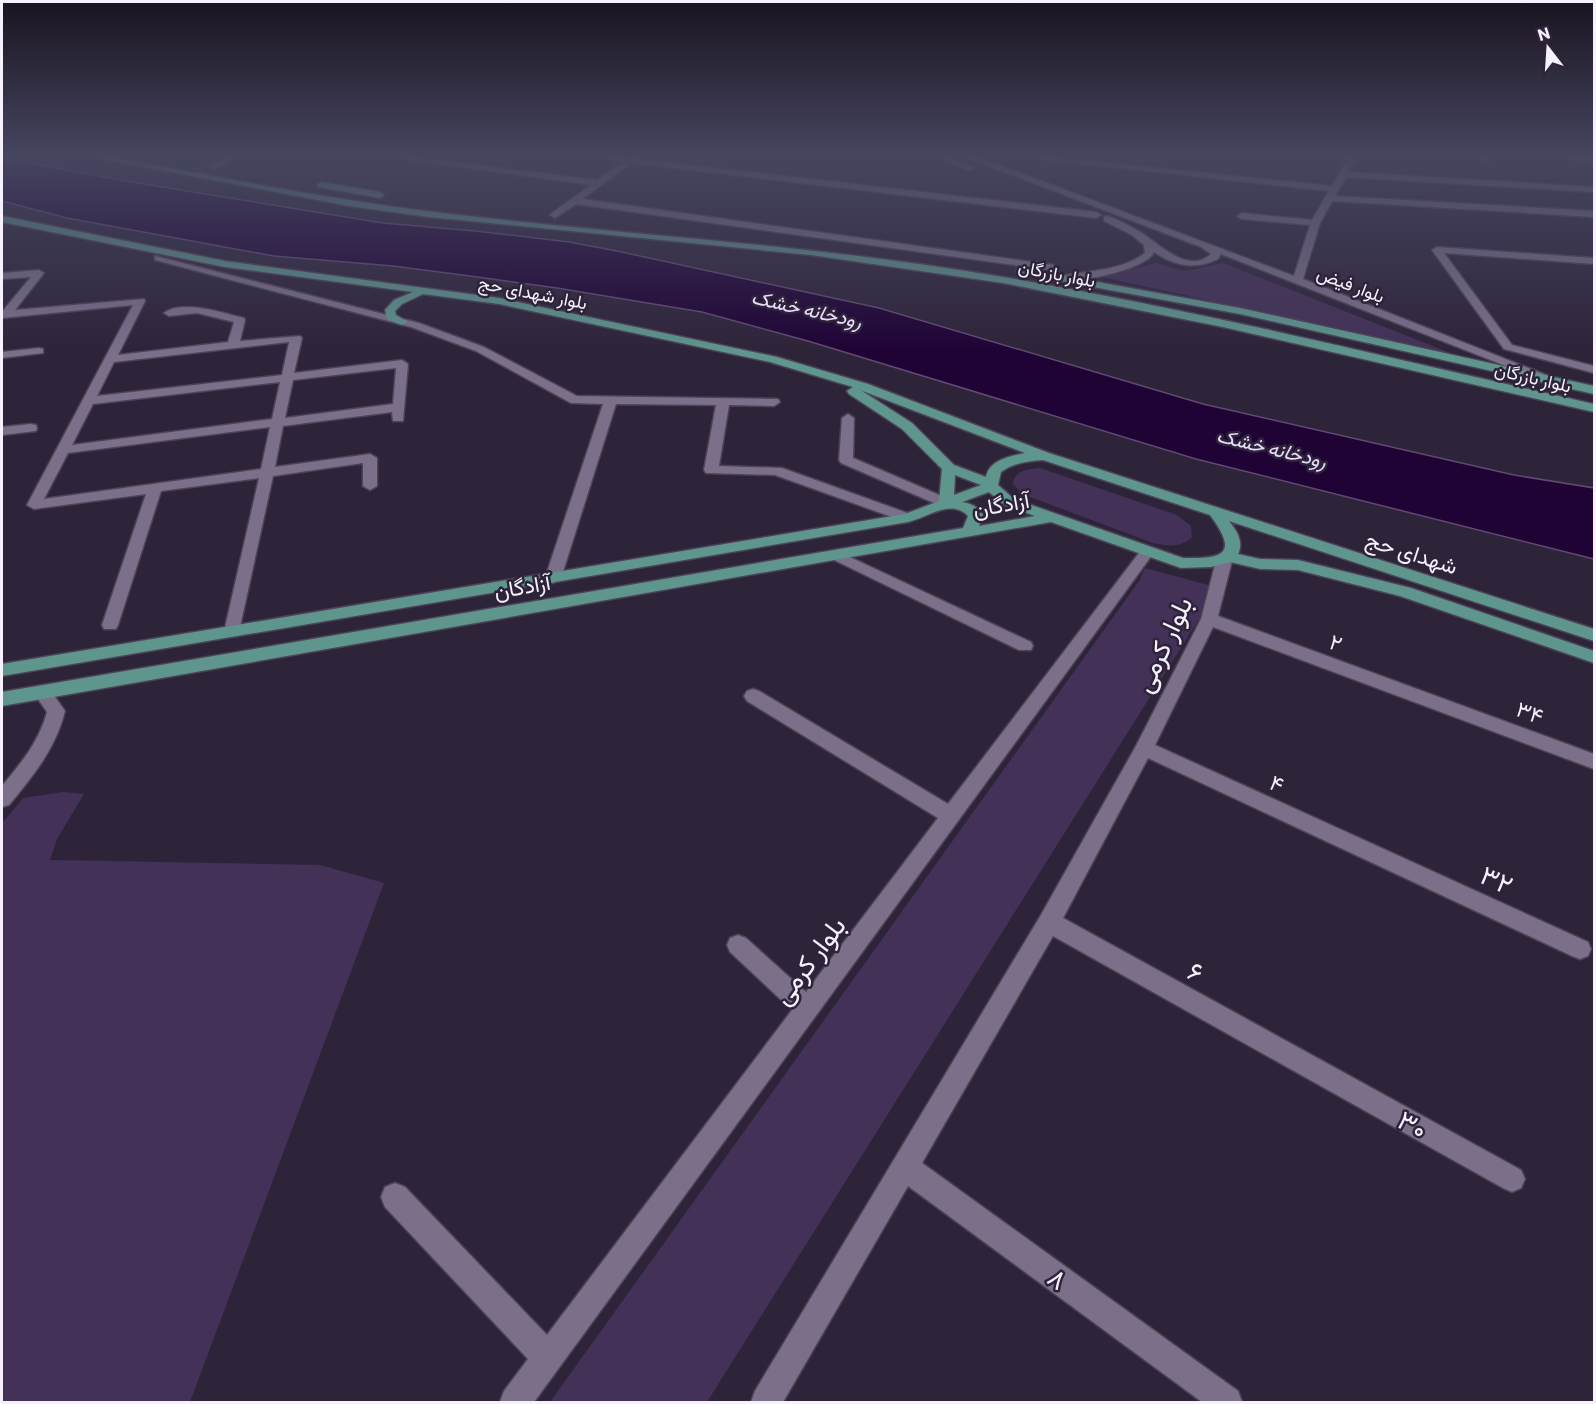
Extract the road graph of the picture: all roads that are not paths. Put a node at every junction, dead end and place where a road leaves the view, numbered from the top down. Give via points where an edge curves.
1 (5, 220) edge
2 (489, 220) edge
3 (708, 220) edge
4 (1107, 220) edge
5 (1136, 220) edge
6 (1279, 220) edge
7 (1317, 220) edge
8 (1315, 223) junction
9 (2, 226) edge
10 (687, 228) dead end
11 (1148, 242) junction
12 (1204, 245) junction
13 (909, 254) junction
14 (158, 258) junction
15 (1594, 261) edge
16 (899, 264) junction
17 (1050, 267) dead end
18 (2, 276) edge
19 (1066, 278) junction
20 (1297, 281) junction
21 (418, 294) junction
22 (168, 313) dead end
23 (4, 315) edge
24 (402, 322) junction
25 (233, 345) junction
26 (39, 351) dead end
27 (2, 355) edge
28 (110, 359) junction
29 (1594, 370) edge
30 (287, 378) junction
31 (1560, 383) junction
32 (1594, 390) edge
33 (611, 400) junction
34 (88, 401) junction
35 (723, 402) junction
36 (774, 402) dead end
37 (1594, 408) edge
38 (848, 418) dead end
39 (278, 422) junction
40 (31, 428) dead end
41 (2, 432) edge
42 (63, 450) junction
43 (1044, 456) junction
44 (949, 468) junction
45 (267, 472) junction
46 (991, 485) junction
47 (370, 486) dead end
48 (155, 488) junction
49 (946, 503) junction
50 (1215, 512) junction
51 (908, 518) junction
52 (1049, 518) junction
53 (969, 532) junction
54 (1146, 552) junction
55 (836, 555) junction
56 (1227, 559) junction
57 (552, 578) junction
58 (1209, 619) junction
59 (110, 625) dead end
60 (232, 632) junction
61 (1594, 634) edge
62 (1025, 646) dead end
63 (1594, 657) edge
64 (2, 670) edge
65 (42, 692) junction
66 (753, 696) dead end
67 (2, 699) edge
68 (1448, 708) joint
69 (1144, 748) junction
70 (1594, 762) edge
71 (2, 799) edge
72 (951, 816) junction
73 (1390, 861) joint
74 (1049, 922) junction
75 (738, 945) dead end
76 (1580, 949) dead end
77 (808, 1009) junction
78 (1315, 1069) joint
79 (905, 1167) junction
80 (1512, 1179) dead end
81 (395, 1197) dead end
82 (548, 1358) junction
83 (1219, 1396) edge
84 (515, 1402) edge
85 (766, 1402) edge

1 - 43 main road, بلوار شهدای حج via 225,264 499,301 773,359 864,387
2 - 16 main road, بلوار بازرگان
3 - 17 street
4 - 11 street via 1138,233
5 - 12 street, بلوار فیض
6 - 8 street
7 - 8 street
8 - 20 street
9 - 14 main road, بلوار شهدای حج
10 - 13 main road, بلوار بازرگان
11 - 12 street via 1168,258 1190,262 1215,257 1216,253
11 - 19 street via 1146,258 1135,265
12 - 20 street, بلوار فیض
13 - 16 main road
13 - 19 main road, بلوار بازرگان
14 - 21 main road, بلوار شهدای حج via 253,275
14 - 24 street
15 - 29 street via 1437,250 1508,347
16 - 37 main road, بلوار بازرگان via 1125,303
18 - 23 street via 39,273
19 - 31 main road, بلوار بازرگان via 1240,311
20 - 31 street, بلوار فیض
21 - 24 main road via 390,310 391,317
21 - 44 main road, بلوار شهدای حج via 481,303 768,365 857,393 907,426
22 - 25 street via 197,310 240,320
23 - 28 street via 140,301
24 - 33 street via 480,348 575,400
25 - 28 street
25 - 30 street via 296,338
26 - 27 street
28 - 34 street
30 - 34 street
30 - 39 street
30 - 39 street via 402,364 399,412
31 - 32 main road, بلوار بازرگان
33 - 35 street
33 - 57 street
34 - 42 street
35 - 36 street
35 - 51 street via 711,470 777,471
38 - 49 street via 846,460
39 - 42 street
39 - 45 street
40 - 41 street
42 - 48 street via 34,505
43 - 46 main road via 1005,462 994,470
43 - 50 main road, بلوار شهدای حج
44 - 46 main road, شهدای حج
44 - 49 main road
45 - 47 street via 370,458
45 - 48 street
45 - 60 street
46 - 49 main road, آزادگان
46 - 52 main road, شهدای حج via 1009,502
48 - 59 street
49 - 51 main road, آزادگان
49 - 53 main road via 969,508 976,515
50 - 56 main road via 1232,537 1234,545
50 - 61 main road, شهدای حج
51 - 57 main road, آزادگان
52 - 53 main road, آزادگان
52 - 54 main road, شهدای حج
53 - 55 main road, آزادگان
54 - 56 main road, شهدای حج via 1181,563 1206,565
54 - 72 street, بلوار کرمی
55 - 62 street
55 - 65 main road, آزادگان
56 - 58 street, بلوار کرمی
56 - 63 main road, شهدای حج via 1298,565 1405,592
57 - 60 main road, آزادگان
58 - 68 street, ۲
58 - 69 street, بلوار کرمی
60 - 64 main road, آزادگان
65 - 67 main road, آزادگان
65 - 71 street via 56,711 53,726 33,762
66 - 72 street
68 - 70 street, ۳۴
69 - 73 street, ۴
69 - 74 street, بلوار کرمی
72 - 77 street, بلوار کرمی
73 - 76 street, ۳۲
74 - 78 street, ۶
74 - 79 street, بلوار کرمی
75 - 77 street
77 - 82 street, بلوار کرمی
78 - 80 street, ۳۰
79 - 83 street, ۸
79 - 85 street, بلوار کرمی
81 - 82 street
82 - 84 street, بلوار کرمی

